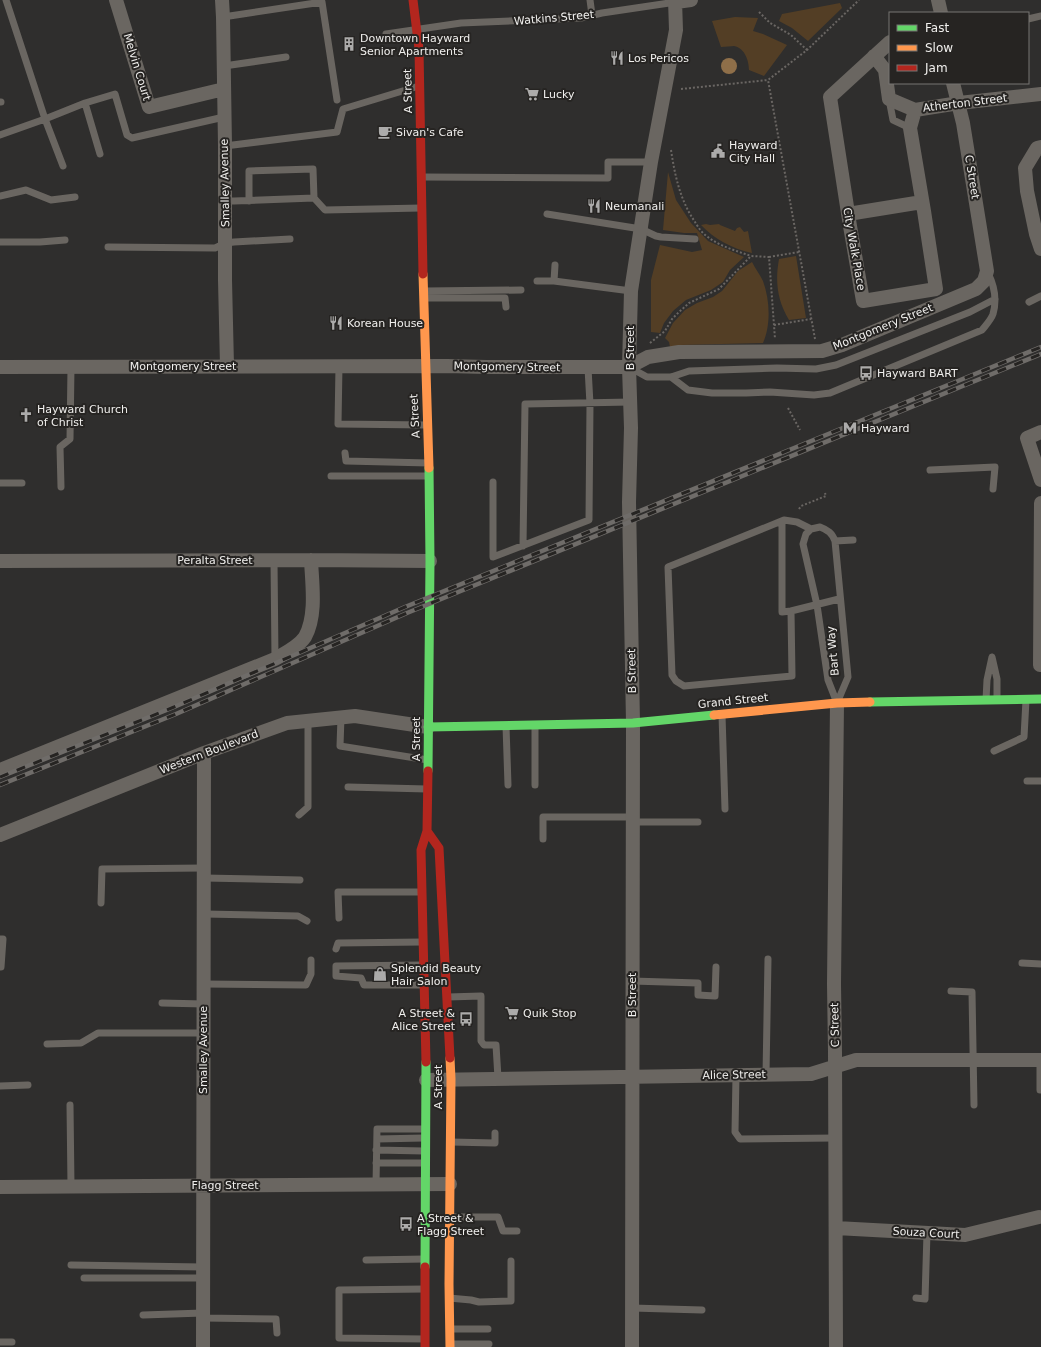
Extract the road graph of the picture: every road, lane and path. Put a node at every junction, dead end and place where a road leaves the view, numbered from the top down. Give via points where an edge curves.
1 (6, 0) edge
2 (116, 0) edge
3 (222, 0) edge
4 (413, 0) edge
5 (590, 0) edge
6 (690, 0) edge
7 (859, 0) edge
8 (938, 0) edge
9 (676, 1) edge
10 (760, 12) dead end
11 (940, 12) edge
12 (592, 16) junction
13 (1041, 16) edge
14 (223, 17) junction
15 (1029, 19) edge
16 (417, 29) junction
17 (386, 34) dead end
18 (889, 43) edge
19 (807, 50) junction
20 (874, 56) junction
21 (286, 57) dead end
22 (224, 66) junction
23 (768, 80) junction
24 (953, 84) edge
25 (420, 86) junction
26 (224, 89) junction
27 (681, 89) dead end
28 (1041, 94) edge
29 (889, 99) junction
30 (337, 100) dead end
31 (959, 103) junction
32 (85, 104) junction
33 (915, 110) junction
34 (224, 117) junction
35 (45, 119) junction
36 (910, 128) junction
37 (0, 135) edge
38 (225, 146) junction
39 (1041, 147) edge
40 (671, 150) dead end
41 (100, 154) dead end
42 (652, 162) junction
43 (63, 166) dead end
44 (422, 177) junction
45 (0, 196) edge
46 (75, 197) dead end
47 (314, 198) junction
48 (225, 201) junction
49 (249, 201) junction
50 (922, 202) junction
51 (422, 208) junction
52 (547, 214) dead end
53 (848, 214) junction
54 (641, 228) junction
55 (290, 239) dead end
56 (695, 239) dead end
57 (65, 240) dead end
58 (0, 242) edge
59 (226, 243) junction
60 (108, 247) dead end
61 (1041, 249) edge
62 (799, 252) junction
63 (751, 256) junction
64 (769, 257) junction
65 (555, 265) dead end
66 (987, 271) junction
67 (537, 281) dead end
68 (554, 281) junction
69 (521, 290) dead end
70 (631, 291) junction
71 (423, 294) junction
72 (1041, 296) edge
73 (995, 299) junction
74 (1029, 302) dead end
75 (506, 307) dead end
76 (811, 319) junction
77 (774, 325) junction
78 (816, 343) dead end
79 (776, 344) dead end
80 (648, 345) dead end
81 (227, 366) junction
82 (339, 366) junction
83 (425, 366) junction
84 (0, 367) edge
85 (72, 367) junction
86 (629, 367) junction
87 (588, 368) junction
88 (671, 377) junction
89 (631, 402) junction
90 (590, 404) junction
91 (788, 408) dead end
92 (427, 425) junction
93 (800, 430) dead end
94 (1041, 432) edge
95 (345, 453) dead end
96 (429, 463) junction
97 (930, 470) dead end
98 (331, 476) dead end
99 (429, 476) junction
100 (1041, 480) edge
101 (493, 482) dead end
102 (0, 483) edge
103 (22, 483) dead end
104 (61, 487) dead end
105 (993, 490) dead end
106 (825, 493) dead end
107 (1041, 503) edge
108 (799, 509) dead end
109 (782, 521) junction
110 (811, 529) junction
111 (853, 540) dead end
112 (835, 541) junction
113 (523, 546) junction
114 (274, 560) junction
115 (311, 560) junction
116 (0, 561) edge
117 (430, 561) junction
118 (1041, 578) edge
119 (840, 599) junction
120 (817, 605) junction
121 (791, 611) junction
122 (275, 659) junction
123 (1040, 665) edge
124 (1041, 699) edge
125 (986, 700) junction
126 (997, 700) junction
127 (1026, 700) junction
128 (837, 703) junction
129 (722, 714) junction
130 (341, 717) junction
131 (308, 721) junction
132 (633, 723) junction
133 (535, 725) junction
134 (506, 726) junction
135 (428, 727) junction
136 (994, 751) dead end
137 (204, 752) junction
138 (428, 760) junction
139 (0, 770) edge
140 (1027, 780) dead end
141 (1041, 781) edge
142 (508, 785) dead end
143 (535, 785) dead end
144 (348, 787) dead end
145 (427, 789) junction
146 (725, 809) dead end
147 (299, 814) dead end
148 (632, 819) junction
149 (698, 822) dead end
150 (427, 831) junction
151 (0, 835) edge
152 (543, 839) dead end
153 (204, 873) junction
154 (300, 880) dead end
155 (422, 892) junction
156 (101, 903) dead end
157 (204, 914) junction
158 (340, 918) dead end
159 (307, 921) dead end
160 (0, 939) edge
161 (423, 942) junction
162 (336, 949) dead end
163 (768, 959) dead end
164 (311, 960) dead end
165 (1022, 963) dead end
166 (1041, 964) edge
167 (423, 965) junction
168 (0, 967) edge
169 (716, 967) dead end
170 (632, 981) junction
171 (204, 984) junction
172 (424, 985) junction
173 (951, 991) dead end
174 (447, 997) junction
175 (162, 1003) dead end
176 (204, 1004) junction
177 (203, 1033) junction
178 (47, 1044) dead end
179 (974, 1060) junction
180 (1041, 1060) edge
181 (835, 1068) junction
182 (736, 1075) junction
183 (766, 1075) junction
184 (632, 1076) junction
185 (498, 1078) junction
186 (451, 1079) junction
187 (426, 1080) junction
188 (28, 1085) dead end
189 (0, 1086) edge
190 (1040, 1090) dead end
191 (70, 1105) dead end
192 (974, 1105) dead end
193 (403, 1129) junction
194 (495, 1133) dead end
195 (426, 1134) junction
196 (836, 1138) junction
197 (377, 1139) junction
198 (403, 1139) junction
199 (450, 1142) junction
200 (376, 1150) junction
201 (403, 1150) junction
202 (426, 1151) junction
203 (376, 1163) junction
204 (403, 1163) junction
205 (426, 1163) junction
206 (376, 1184) junction
207 (426, 1184) junction
208 (450, 1184) junction
209 (70, 1186) junction
210 (203, 1186) junction
211 (0, 1187) edge
212 (450, 1217) junction
213 (1037, 1220) dead end
214 (836, 1228) junction
215 (517, 1231) dead end
216 (927, 1233) junction
217 (425, 1259) junction
218 (366, 1260) dead end
219 (510, 1261) dead end
220 (71, 1265) dead end
221 (203, 1272) junction
222 (84, 1278) dead end
223 (425, 1289) junction
224 (449, 1298) junction
225 (916, 1298) dead end
226 (632, 1308) junction
227 (702, 1310) dead end
228 (143, 1315) dead end
229 (203, 1316) junction
230 (450, 1329) junction
231 (488, 1329) dead end
232 (276, 1334) dead end
233 (0, 1342) edge
234 (12, 1342) dead end
235 (425, 1343) edge
236 (489, 1344) dead end
237 (450, 1346) edge
238 (203, 1347) edge
239 (632, 1347) edge
240 (836, 1347) edge

1 - 35 lane
2 - 26 street, Melvin Court via 149,107
3 - 14 street, Smalley Avenue
4 - 16 main road, A Street
5 - 12 lane
6 - 9 street, Watkins Street
7 - 19 path
8 - 11 street
9 - 12 lane, Watkins Street
9 - 42 street, B Street via 676,30
10 - 19 path via 770,23 791,35
12 - 16 lane, Watkins Street
13 - 15 lane
14 - 22 street, Smalley Avenue
14 - 30 lane via 322,2 331,40
16 - 17 lane, Watkins Street
16 - 25 main road, A Street
18 - 20 street, City Walk Place
19 - 23 path
20 - 29 street via 885,70
20 - 53 street, City Walk Place via 830,97
21 - 22 lane
22 - 26 street, Smalley Avenue
23 - 27 path
23 - 62 path
24 - 31 street, C Street
25 - 38 lane via 343,110 337,132
25 - 44 main road, A Street
26 - 34 street, Smalley Avenue
28 - 31 street, Atherton Street
29 - 33 street, Atherton Street
29 - 36 lane via 893,120
31 - 33 street, Atherton Street
31 - 66 street, C Street
32 - 34 lane via 115,94 127,135 132,138
32 - 35 lane
32 - 41 lane
33 - 36 street, City Walk Place
34 - 38 street, Smalley Avenue
35 - 37 lane
35 - 43 lane
36 - 50 street, City Walk Place
38 - 48 street, Smalley Avenue
39 - 61 street via 1037,148 1025,168 1027,191
40 - 63 path via 682,197 701,232 715,242
42 - 44 lane via 608,162 608,178
42 - 54 street, B Street
44 - 51 main road, A Street
45 - 46 lane via 26,190 51,200
47 - 49 lane
47 - 49 lane via 313,169 249,171
47 - 51 lane via 325,210
48 - 49 lane
48 - 59 street, Smalley Avenue
50 - 53 street
50 - 53 street, City Walk Place via 936,289 863,301
51 - 71 main road, A Street
52 - 54 lane
54 - 56 lane via 656,236
54 - 70 street, B Street
55 - 59 lane
57 - 58 lane
59 - 60 lane via 215,248
59 - 81 street, Smalley Avenue
62 - 64 path
62 - 76 path
63 - 64 path
63 - 80 path via 719,289 689,303 672,319 665,331
64 - 77 path
65 - 68 lane
66 - 73 lane via 994,285
66 - 86 street, Montgomery Street via 984,282 976,289 822,351 679,352 648,358
67 - 68 lane
68 - 70 lane
69 - 71 lane
70 - 86 street, B Street
71 - 75 lane via 505,298
71 - 83 main road, A Street
72 - 74 lane
73 - 88 lane via 970,312 836,365 816,369 689,371
73 - 88 lane via 993,315 982,330 830,393 712,393 688,390
76 - 77 path
76 - 78 path
77 - 79 path
81 - 82 street, Montgomery Street
81 - 85 street, Montgomery Street
82 - 83 street, Montgomery Street
82 - 92 lane via 338,424
83 - 87 street, Montgomery Street
83 - 92 main road, A Street
84 - 85 street, Montgomery Street
85 - 104 lane via 70,439 60,448
86 - 87 street, Montgomery Street
86 - 88 lane via 647,377
86 - 89 street, B Street
87 - 90 lane
89 - 90 lane
89 - 132 street, B Street via 629,502
90 - 113 lane via 589,520
90 - 113 lane via 525,404
91 - 93 path
92 - 96 main road, A Street
94 - 100 street via 1027,438
95 - 96 lane via 346,462
96 - 99 main road, A Street
97 - 105 lane via 995,467
98 - 99 lane
99 - 117 main road, A Street
101 - 113 lane via 493,557
102 - 103 lane
106 - 108 path via 826,496
107 - 118 street
109 - 110 lane via 797,522
109 - 121 lane via 782,612
109 - 121 lane via 668,567 672,675 684,686 792,676
110 - 112 lane via 820,527 828,530
110 - 120 lane, Bart Way via 806,534 803,544
111 - 112 lane
112 - 119 lane, Bart Way
114 - 115 street, Peralta Street
114 - 116 street, Peralta Street
114 - 122 lane
115 - 117 street, Peralta Street
115 - 122 street via 310,624 304,638 291,650
117 - 135 main road, A Street
118 - 123 street
119 - 120 lane
119 - 128 lane, Bart Way via 848,677
120 - 121 lane
120 - 128 lane, Bart Way via 828,680
122 - 139 street
124 - 127 main road, Grand Street
125 - 126 main road, Grand Street
125 - 126 lane via 992,657 997,679
125 - 128 main road, Grand Street
126 - 127 main road, Grand Street
127 - 136 lane via 1024,737
128 - 129 main road, Grand Street
128 - 181 street, C Street
129 - 132 main road, Grand Street
129 - 146 lane
130 - 131 street, Western Boulevard
130 - 135 street, Western Boulevard via 355,716
130 - 138 lane via 340,746
131 - 137 street, Western Boulevard via 287,723
131 - 147 lane via 308,807
132 - 133 main road, Grand Street
132 - 148 street, B Street
133 - 134 main road, Grand Street
133 - 143 lane
134 - 135 main road, Grand Street
134 - 142 lane
135 - 138 main road, A Street
137 - 151 street, Western Boulevard
137 - 153 street, Smalley Avenue
138 - 145 main road, A Street
140 - 141 lane
144 - 145 lane
145 - 150 main road, A Street
148 - 149 lane
148 - 152 lane via 543,817
148 - 170 street, B Street
150 - 155 main road, A Street via 421,850
150 - 174 main road, A Street via 439,848
153 - 154 lane
153 - 156 lane via 102,869
153 - 157 street, Smalley Avenue
155 - 158 lane via 338,892
155 - 161 main road, A Street
157 - 159 lane via 298,916
157 - 171 street, Smalley Avenue
160 - 168 lane via 4,940
161 - 162 lane via 338,943
161 - 167 main road, A Street
163 - 183 lane
164 - 171 lane via 311,974 306,985
165 - 166 lane
167 - 172 main road, A Street
167 - 172 lane via 336,966 336,976 361,978 364,985
169 - 170 lane via 715,996 698,995 698,983
170 - 184 street, B Street
171 - 176 street, Smalley Avenue
172 - 187 main road, A Street
173 - 179 lane via 972,992
174 - 185 lane via 481,996 481,1041 484,1045 496,1045
174 - 186 main road, A Street
175 - 176 lane
176 - 177 street, Smalley Avenue
177 - 178 lane via 98,1033 81,1042
177 - 210 street, Smalley Avenue
179 - 180 street, Alice Street
179 - 181 street, Alice Street via 856,1060
179 - 192 lane
180 - 190 lane
181 - 183 street, Alice Street via 811,1074
181 - 196 street, C Street
182 - 183 street, Alice Street
182 - 184 street, Alice Street
182 - 196 lane via 735,1132 740,1139
184 - 185 street, Alice Street
184 - 226 street, B Street
185 - 186 street, Alice Street
186 - 187 street, Alice Street
186 - 199 main road, A Street
187 - 195 main road, A Street
188 - 189 lane
191 - 209 lane
193 - 195 lane
193 - 197 lane via 377,1129
193 - 198 lane
194 - 199 lane via 495,1143
195 - 198 lane
195 - 202 main road, A Street
196 - 214 street, C Street
197 - 198 lane
197 - 200 lane
198 - 201 lane
199 - 208 main road, A Street
200 - 201 lane
200 - 203 lane
201 - 202 lane
201 - 204 lane
202 - 205 main road, A Street
203 - 204 lane
203 - 206 lane
204 - 205 lane
205 - 207 main road, A Street
206 - 207 street, Flagg Street
206 - 210 street, Flagg Street
207 - 208 street, Flagg Street
207 - 217 main road, A Street
208 - 212 main road, A Street
209 - 210 street, Flagg Street
209 - 211 street, Flagg Street
210 - 221 street, Smalley Avenue
212 - 215 lane via 498,1217 503,1231
212 - 224 main road, A Street
213 - 216 street, Souza Court via 965,1235
214 - 216 street, Souza Court
214 - 240 street, C Street
216 - 225 lane via 925,1299
217 - 218 lane
217 - 223 main road, A Street
219 - 224 lane via 511,1301 479,1302
220 - 221 lane
221 - 222 lane
221 - 229 street, Smalley Avenue
223 - 235 main road, A Street
223 - 235 lane via 339,1290 339,1338
224 - 230 main road, A Street
226 - 227 lane
226 - 239 street, B Street
228 - 229 lane
229 - 232 lane via 276,1319
229 - 238 street, Smalley Avenue
230 - 231 lane
230 - 237 main road, A Street
233 - 234 lane
236 - 237 lane

